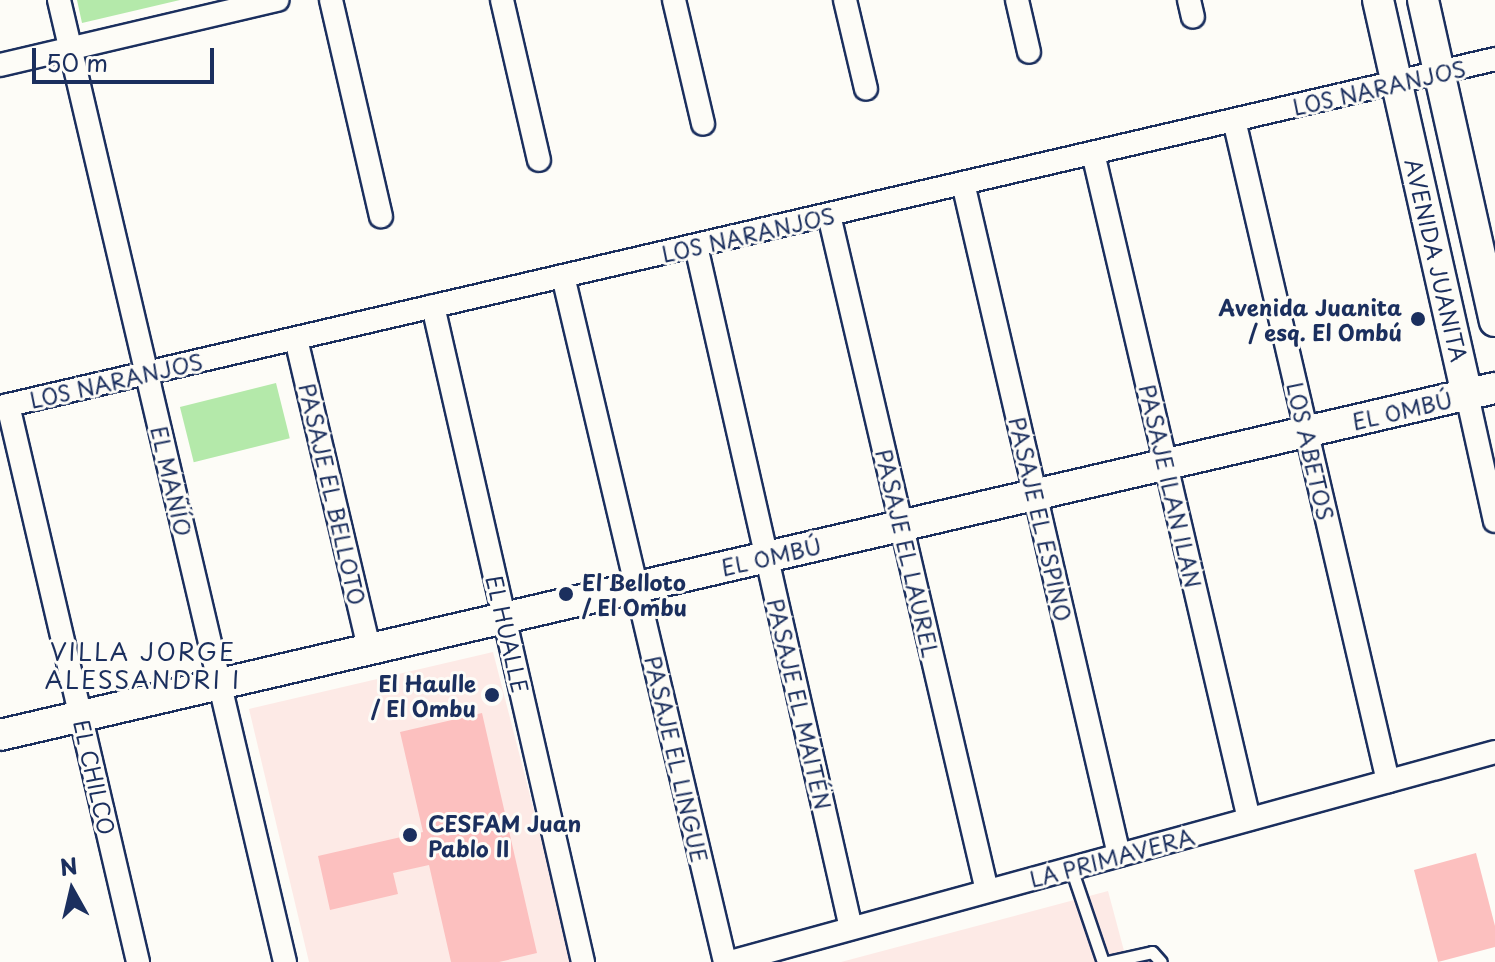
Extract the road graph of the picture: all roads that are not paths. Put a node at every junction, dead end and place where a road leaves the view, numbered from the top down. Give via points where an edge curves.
1 (59, 0) edge
2 (277, 0) edge
3 (331, 0) edge
4 (502, 0) edge
5 (674, 0) edge
6 (845, 0) edge
7 (1017, 0) edge
8 (1378, 0) edge
9 (1423, 0) edge
10 (71, 49) junction
11 (1029, 52) dead end
12 (1495, 59) edge
13 (0, 65) edge
14 (1439, 72) junction
15 (1397, 82) junction
16 (866, 89) dead end
17 (1234, 120) junction
18 (703, 124) dead end
19 (1093, 153) junction
20 (539, 160) dead end
21 (963, 183) junction
22 (829, 215) junction
23 (381, 216) dead end
24 (696, 246) junction
25 (563, 276) junction
26 (433, 306) junction
27 (1495, 321) edge
28 (296, 339) junction
29 (147, 374) junction
30 (1481, 392) edge
31 (4, 406) edge
32 (1306, 432) junction
33 (1166, 464) junction
34 (1035, 495) junction
35 (1495, 521) edge
36 (902, 526) junction
37 (767, 557) junction
38 (637, 587) junction
39 (504, 618) junction
40 (369, 649) junction
41 (219, 684) junction
42 (81, 716) junction
43 (0, 735) edge
44 (1495, 752) edge
45 (1388, 781) junction
46 (1249, 819) junction
47 (1119, 855) junction
48 (1071, 868) junction
49 (987, 891) junction
50 (851, 928) junction
51 (138, 962) edge
52 (285, 962) edge
53 (583, 962) edge
54 (727, 962) edge
55 (1105, 962) edge
56 (1161, 962) edge

1 - 10 street, EL MAÑÍO
2 - 10 street
3 - 23 street
4 - 20 street
5 - 18 street
6 - 16 street
7 - 11 street
8 - 15 street, AVENIDA JUANITA
9 - 14 street, AVENIDA JUANITA
10 - 13 street
10 - 29 street, EL MAÑÍO
12 - 14 street, LOS NARANJOS
14 - 15 street, LOS NARANJOS
14 - 27 street, AVENIDA JUANITA
15 - 17 street, LOS NARANJOS
15 - 30 street, AVENIDA JUANITA
17 - 19 street, LOS NARANJOS
17 - 32 street, LOS ABETOS
19 - 21 street, LOS NARANJOS
19 - 33 street, PASAJE ILAN ILAN
21 - 22 street, LOS NARANJOS
21 - 34 street, PASAJE EL ESPINO
22 - 24 street, LOS NARANJOS
22 - 36 street, PASAJE EL LAUREL
24 - 25 street, LOS NARANJOS
24 - 37 street, PASAJE EL MAITÉN
25 - 26 street, LOS NARANJOS
25 - 38 street, PASAJE EL LINGUE
26 - 28 street, LOS NARANJOS
26 - 39 street, EL HUALLE
28 - 29 street, LOS NARANJOS
28 - 40 street, PASAJE EL BELLOTO
29 - 31 street, LOS NARANJOS
29 - 41 street, EL MAÑÍO
30 - 32 street, EL OMBÚ
30 - 35 street, AVENIDA JUANITA
31 - 42 street, EL CHILCO
32 - 33 street, EL OMBÚ
32 - 45 street, LOS ABETOS
33 - 34 street, EL OMBÚ
33 - 46 street, PASAJE ILAN ILAN
34 - 36 street, EL OMBÚ
34 - 47 street, PASAJE EL ESPINO
36 - 37 street, EL OMBÚ
36 - 49 street, PASAJE EL LAUREL
37 - 38 street, EL OMBÚ
37 - 50 street, PASAJE EL MAITÉN
38 - 39 street, EL OMBÚ
38 - 54 street, PASAJE EL LINGUE
39 - 40 street, EL OMBÚ
39 - 53 street, EL HUALLE
40 - 41 street, EL OMBÚ
41 - 42 street, EL OMBÚ
41 - 52 street, EL MAÑÍO
42 - 43 street, EL OMBÚ
42 - 51 street, EL CHILCO
44 - 45 street, LA PRIMAVERA
45 - 46 street, LA PRIMAVERA
46 - 47 street, LA PRIMAVERA
47 - 48 street, LA PRIMAVERA
48 - 49 street, LA PRIMAVERA
48 - 55 lane
49 - 50 street, LA PRIMAVERA
50 - 54 street, LA PRIMAVERA
55 - 56 lane via 1152,952

